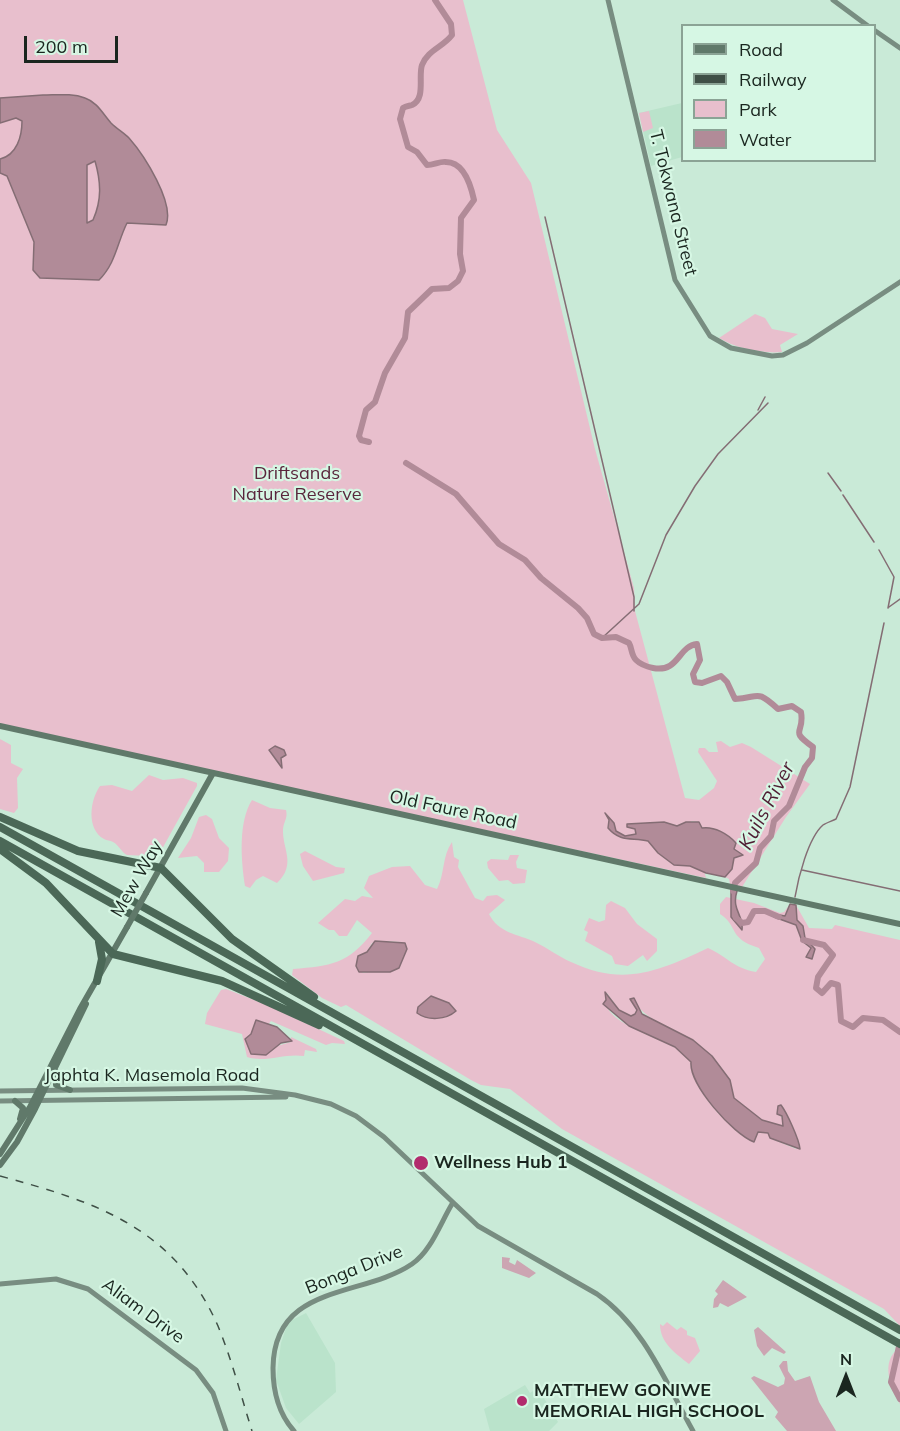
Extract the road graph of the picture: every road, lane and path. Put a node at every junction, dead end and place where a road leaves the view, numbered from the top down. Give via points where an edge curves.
1 (608, 0) edge
2 (833, 0) edge
3 (865, 24) edge
4 (876, 31) edge
5 (900, 48) edge
6 (900, 282) edge
7 (0, 726) edge
8 (213, 773) junction
9 (0, 817) edge
10 (0, 827) edge
11 (0, 841) edge
12 (0, 849) edge
13 (161, 868) junction
14 (900, 924) edge
15 (98, 938) junction
16 (113, 954) junction
17 (97, 981) junction
18 (87, 1000) junction
19 (374, 1036) junction
20 (354, 1038) junction
21 (56, 1068) junction
22 (70, 1090) junction
23 (0, 1091) edge
24 (41, 1091) junction
25 (303, 1097) junction
26 (36, 1100) junction
27 (0, 1101) edge
28 (15, 1101) junction
29 (16, 1131) junction
30 (0, 1154) edge
31 (1, 1164) edge
32 (452, 1204) junction
33 (0, 1284) edge
34 (898, 1329) edge
35 (900, 1344) edge
36 (226, 1431) edge
37 (294, 1431) edge
38 (693, 1431) edge

1 - 6 street, T. Tokwana Street via 675,280 713,338 725,346 750,352 772,356 791,353
2 - 3 street
4 - 5 street
7 - 8 main road, Old Faure Road
8 - 13 main road, Mew Way
8 - 14 main road, Old Faure Road
9 - 13 highway via 78,850
10 - 19 highway
11 - 20 highway
12 - 15 highway via 46,883
13 - 16 main road, Mew Way, bridge
13 - 19 highway via 244,949
15 - 16 highway
15 - 17 highway via 102,959
16 - 17 main road, Mew Way
16 - 20 highway via 222,981
17 - 18 main road, Mew Way
18 - 21 main road, Mew Way
18 - 24 main road, Mew Way
19 - 34 highway
20 - 35 highway
21 - 22 main road via 55,1084
21 - 24 main road, Mew Way
22 - 24 street, Japhta K. Masemola Road
22 - 25 street, Japhta K. Masemola Road via 242,1088
23 - 24 street, Japhta K. Masemola Road
24 - 26 main road, Mew Way
25 - 26 street, Japhta K. Masemola Road
25 - 32 street, Japhta K. Masemola Road via 336,1106 368,1124
26 - 28 street, Japhta K. Masemola Road
26 - 29 main road, Mew Way
26 - 31 main road, Mew Way via 21,1136
27 - 28 street, Japhta K. Masemola Road
28 - 29 main road via 23,1109
29 - 30 main road, Mew Way
32 - 37 street, Bonga Drive via 427,1248 412,1264 321,1297 288,1322 277,1342 273,1371 279,1408
32 - 38 street, Japhta K. Masemola Road via 478,1227 597,1294 614,1308 641,1339
33 - 36 street, Aliam Drive via 61,1280 93,1293 203,1377

